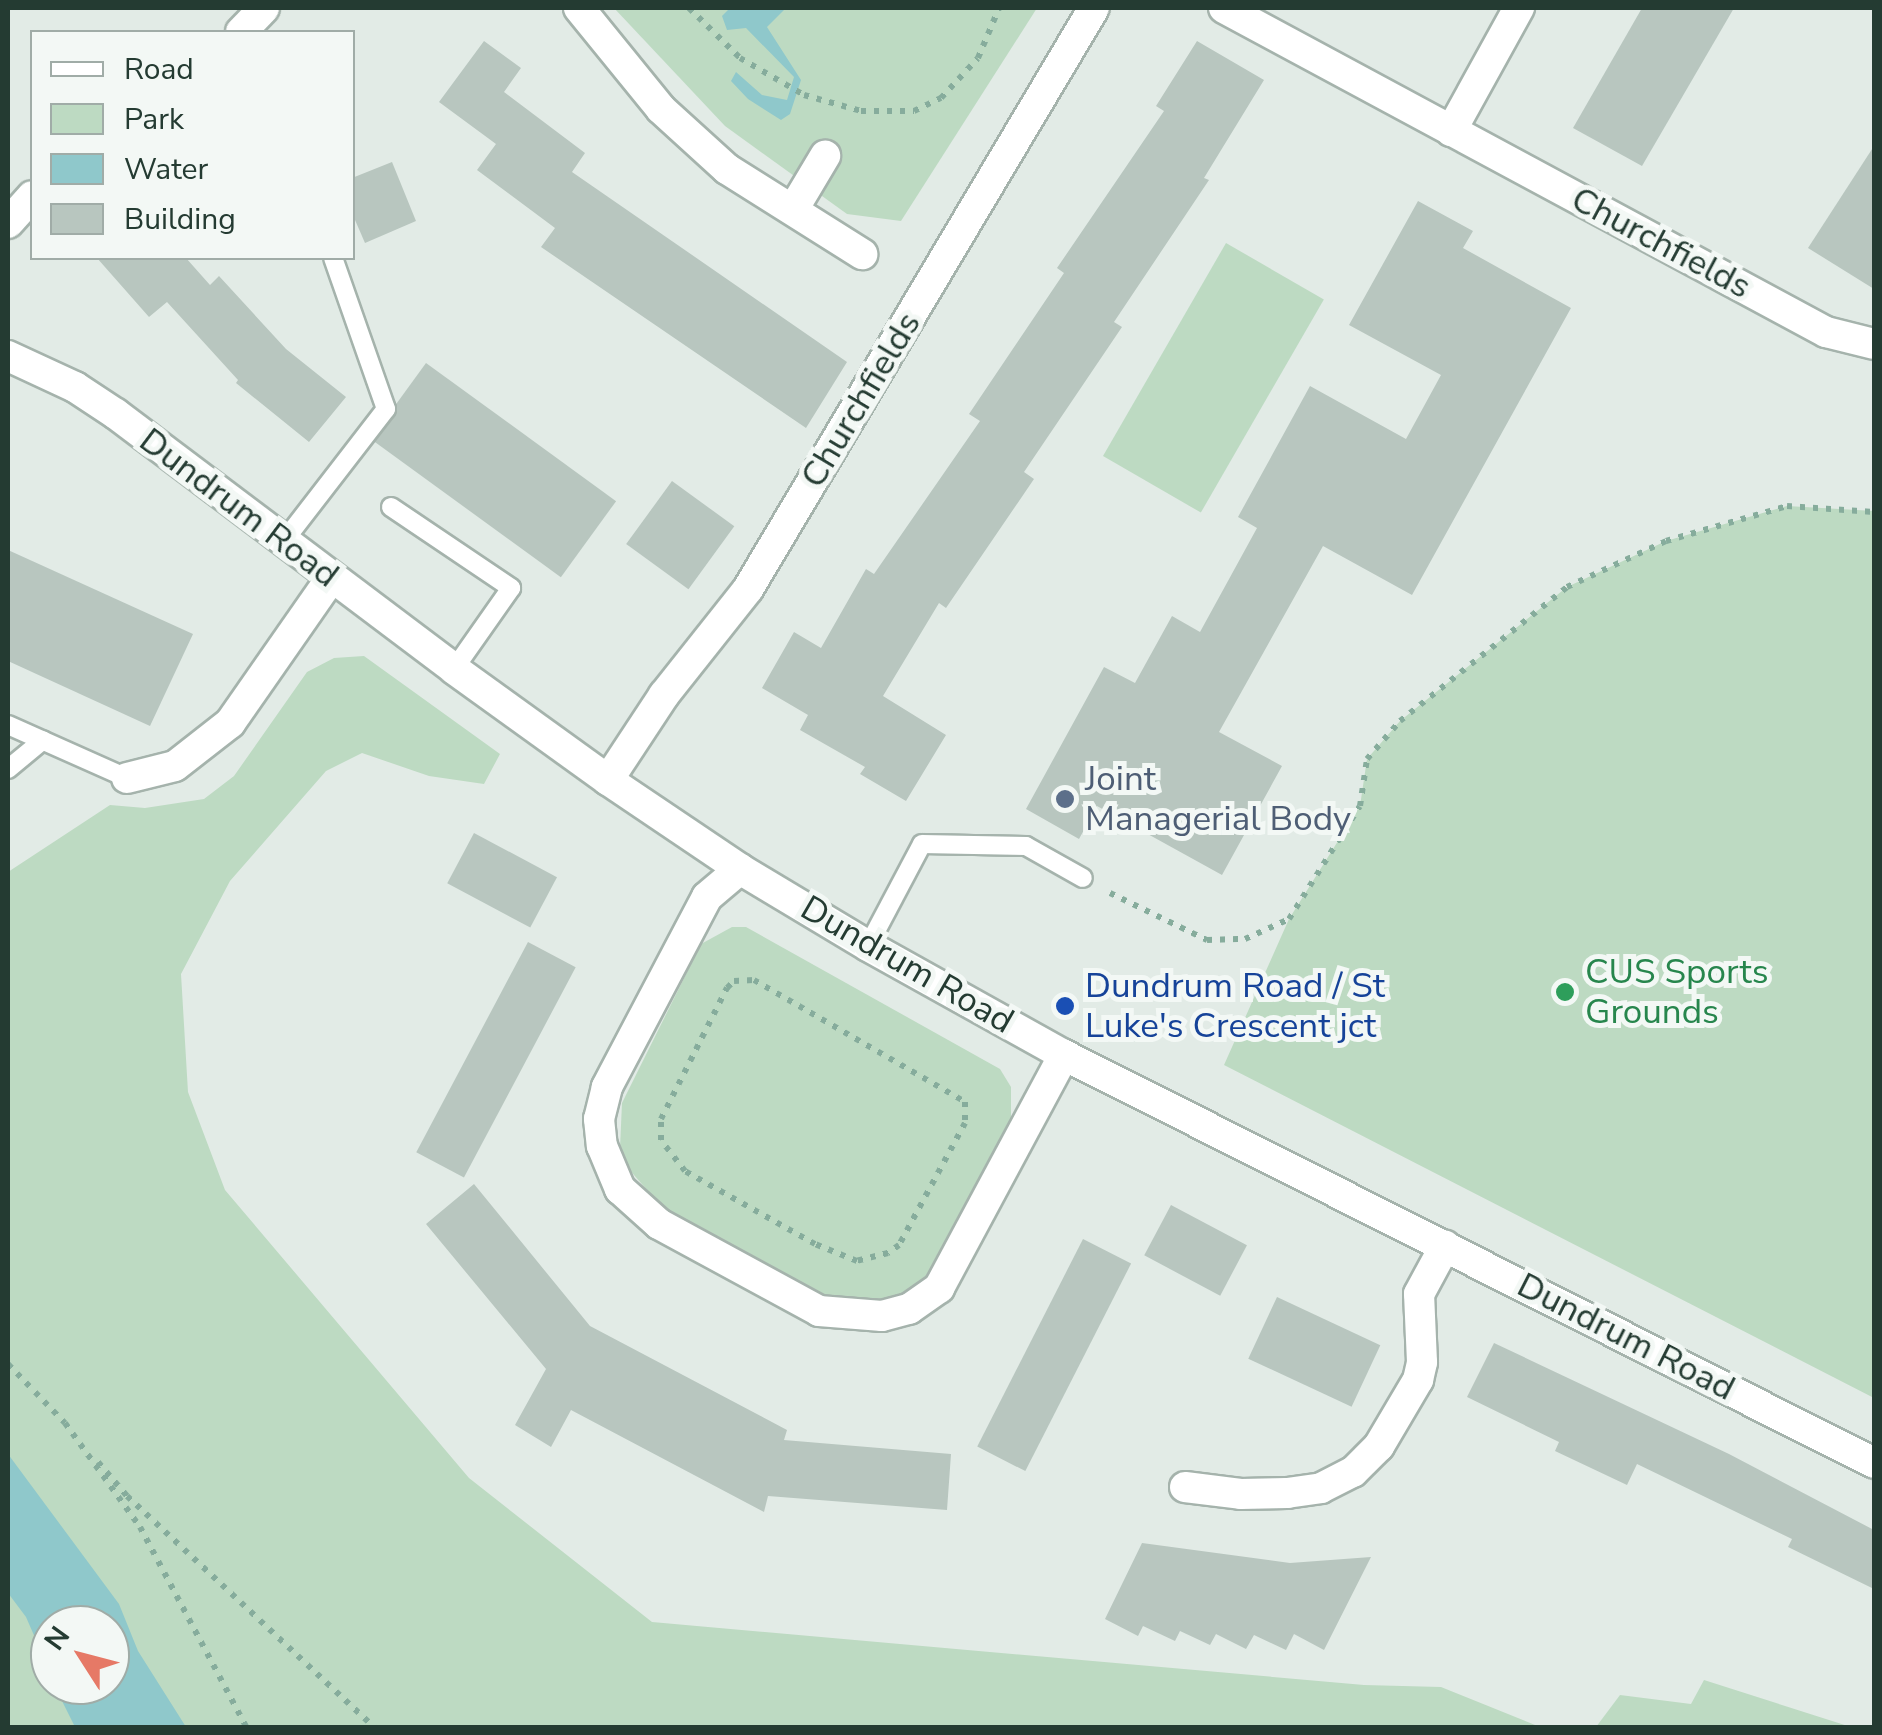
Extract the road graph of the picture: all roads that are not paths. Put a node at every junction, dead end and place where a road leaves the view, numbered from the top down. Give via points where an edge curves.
1 (264, 8) edge
2 (579, 8) edge
3 (1094, 8) edge
4 (1224, 8) edge
5 (1519, 8) edge
6 (243, 30) edge
7 (1451, 131) junction
8 (824, 156) dead end
9 (30, 198) edge
10 (794, 208) junction
11 (8, 224) edge
12 (862, 254) dead end
13 (335, 260) edge
14 (1874, 344) edge
15 (8, 356) edge
16 (390, 507) dead end
17 (284, 541) junction
18 (331, 578) junction
19 (454, 670) junction
20 (8, 725) edge
21 (43, 740) junction
22 (8, 769) edge
23 (128, 778) joint
24 (608, 780) junction
25 (740, 869) junction
26 (1082, 878) road end
27 (868, 946) junction
28 (1064, 1055) junction
29 (1444, 1246) junction
30 (1874, 1463) edge
31 (1185, 1486) dead end

1 - 6 street
2 - 10 street via 661,109 727,169
3 - 24 street, Churchfields via 748,589
4 - 7 street, Churchfields
5 - 7 street
7 - 14 street, Churchfields via 1826,332
8 - 10 street
9 - 11 street
10 - 12 street
13 - 17 lane via 386,409
15 - 17 street, Dundrum Road via 116,414
16 - 19 lane via 511,588
17 - 18 street, Dundrum Road
18 - 19 street, Dundrum Road
18 - 23 street via 230,723 175,766
19 - 24 street, Dundrum Road
20 - 21 lane
21 - 22 lane
21 - 23 lane
24 - 25 street, Dundrum Road
25 - 27 street, Dundrum Road
25 - 28 street via 708,897 607,1086 598,1119 620,1189 659,1224 819,1311 882,1316 909,1308 939,1288
26 - 27 lane via 1026,846 922,844
27 - 28 street, Dundrum Road
28 - 29 street, Dundrum Road
29 - 30 street, Dundrum Road
29 - 31 street via 1420,1294 1418,1380 1379,1446 1353,1472 1321,1488 1287,1493

